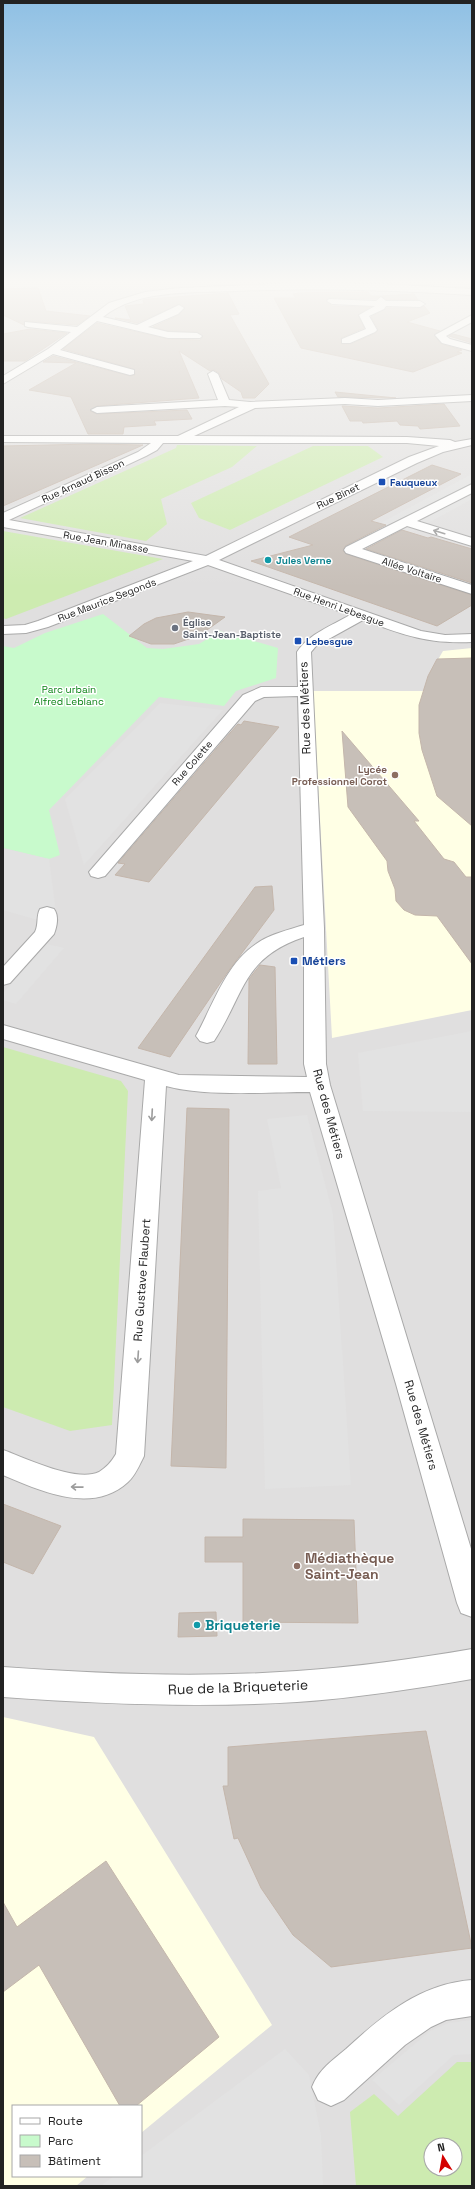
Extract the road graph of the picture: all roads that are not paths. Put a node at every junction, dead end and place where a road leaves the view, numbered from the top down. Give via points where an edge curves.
1 (216, 382) edge
2 (472, 398) edge
3 (225, 403) junction
4 (253, 405) junction
5 (98, 410) dead end
6 (3, 439) edge
7 (160, 439) junction
8 (177, 439) junction
9 (369, 440) junction
10 (469, 445) edge
11 (432, 452) junction
12 (472, 488) edge
13 (3, 518) edge
14 (407, 522) junction
15 (3, 523) edge
16 (472, 542) edge
17 (208, 560) junction
18 (472, 590) edge
19 (361, 615) junction
20 (3, 630) edge
21 (472, 638) edge
22 (305, 691) junction
23 (98, 872) dead end
24 (48, 913) dead end
25 (314, 928) junction
26 (3, 979) edge
27 (3, 1032) edge
28 (207, 1036) dead end
29 (156, 1076) junction
30 (319, 1085) junction
31 (3, 1462) edge
32 (472, 1603) edge
33 (472, 1664) edge
34 (3, 1682) edge
35 (472, 1998) edge
36 (331, 2087) dead end

1 - 3 street
2 - 4 street
3 - 4 street
3 - 5 street
4 - 8 street
6 - 7 street
7 - 8 street
7 - 13 street, Rue Arnaud Bisson via 156,446 142,454
8 - 9 street
9 - 10 street via 417,440
9 - 11 street via 401,443
10 - 11 street, Rue Binet
11 - 17 street, Rue Binet
12 - 14 street
16 -> 14 street
14 - 18 street, Allée Voltaire via 351,550
15 - 17 street, Rue Jean Minasse
17 - 19 street, Rue Henri Lebesgue
17 - 20 street, Rue Maurice Segonds via 43,624 26,629
19 - 21 street, Rue Henri Lebesgue via 424,636 445,639
19 - 22 street, Rue des Métiers via 307,646 304,656
22 - 23 street, Rue Colette via 261,692 249,698
22 - 25 street, Rue des Métiers
24 - 26 street via 44,934
25 - 28 street via 281,940 256,954 244,968
25 - 30 street, Rue des Métiers via 314,1052
27 - 29 street
29 - 30 street via 179,1082 206,1084
29 -> 31 street, Rue Gustave Flaubert via 131,1446 127,1464 114,1478 96,1486 68,1487
30 - 32 street, Rue des Métiers
33 - 34 street, Rue de la Briqueterie via 364,1681 254,1689 121,1689
35 - 36 street via 441,2003 422,2011

